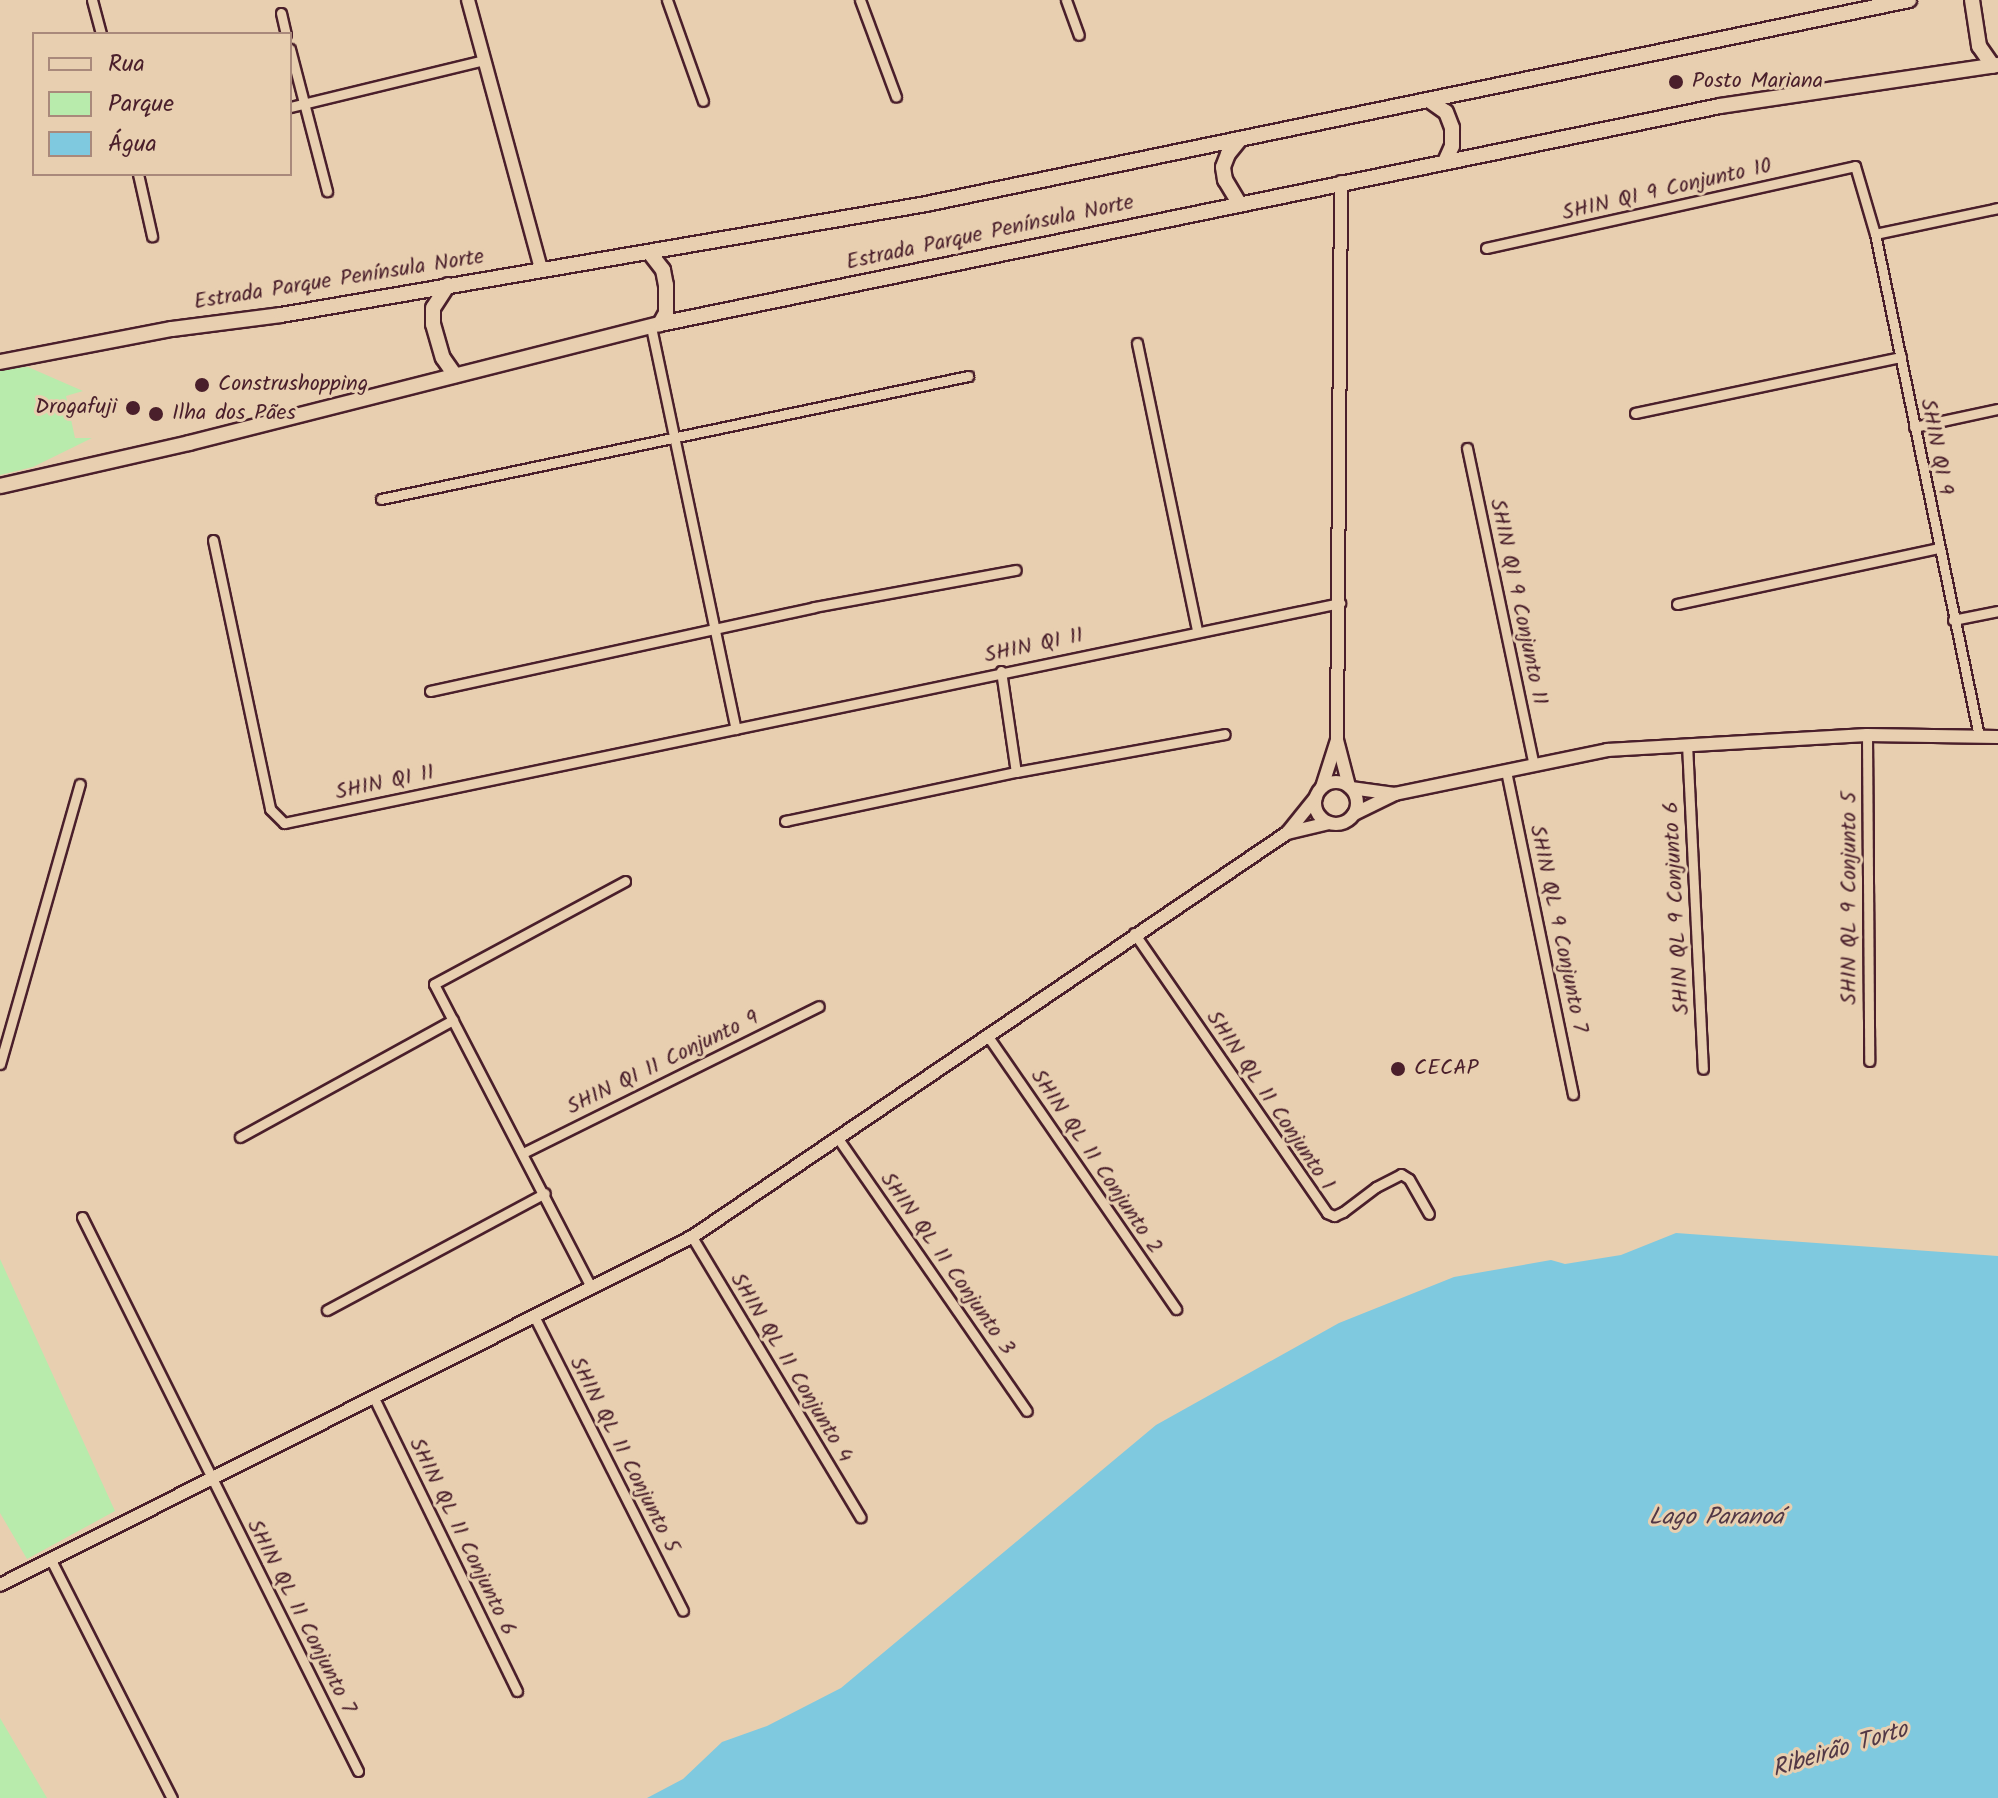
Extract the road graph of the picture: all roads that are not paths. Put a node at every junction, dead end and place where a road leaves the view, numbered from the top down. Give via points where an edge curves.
1 (92, 0) edge
2 (468, 0) edge
3 (667, 0) edge
4 (860, 0) edge
5 (1066, 0) edge
6 (1909, 0) edge
7 (1972, 0) edge
8 (281, 13) dead end
9 (100, 32) edge
10 (286, 32) edge
11 (1079, 35) dead end
12 (292, 57) edge
13 (484, 60) junction
14 (1995, 66) edge
15 (896, 97) dead end
16 (703, 101) dead end
17 (1430, 101) junction
18 (304, 104) junction
19 (292, 107) edge
20 (1240, 139) junction
21 (1445, 162) junction
22 (1855, 166) joint
23 (138, 176) edge
24 (1341, 182) junction
25 (327, 191) dead end
26 (1239, 203) junction
27 (1998, 208) edge
28 (1875, 234) junction
29 (152, 236) dead end
30 (1486, 248) dead end
31 (649, 252) junction
32 (541, 269) junction
33 (448, 285) junction
34 (656, 326) junction
35 (1137, 343) dead end
36 (1901, 357) junction
37 (0, 362) edge
38 (455, 375) junction
39 (968, 376) dead end
40 (1998, 409) edge
41 (1635, 413) dead end
42 (1914, 427) junction
43 (673, 438) junction
44 (1467, 448) dead end
45 (0, 486) edge
46 (381, 499) dead end
47 (213, 540) dead end
48 (1938, 548) junction
49 (1016, 570) dead end
50 (1340, 603) junction
51 (1677, 604) dead end
52 (1998, 611) edge
53 (1953, 620) junction
54 (715, 628) junction
55 (1197, 631) junction
56 (1001, 671) junction
57 (430, 691) dead end
58 (736, 729) junction
59 (1225, 734) dead end
60 (1867, 735) junction
61 (1979, 736) junction
62 (1998, 737) edge
63 (1337, 740) junction
64 (1687, 744) junction
65 (1534, 765) junction
66 (1506, 771) junction
67 (1016, 772) junction
68 (80, 784) dead end
69 (1350, 787) junction
70 (1319, 792) junction
71 (1395, 794) junction
72 (1354, 814) junction
73 (785, 821) dead end
74 (1329, 823) junction
75 (1287, 833) junction
76 (625, 881) dead end
77 (1134, 933) junction
78 (819, 1006) dead end
79 (453, 1020) junction
80 (987, 1035) junction
81 (1869, 1061) dead end
82 (0, 1064) edge
83 (1703, 1069) dead end
84 (1573, 1094) dead end
85 (240, 1137) dead end
86 (837, 1137) junction
87 (523, 1153) junction
88 (545, 1193) junction
89 (1429, 1214) dead end
90 (82, 1217) dead end
91 (692, 1237) junction
92 (591, 1287) junction
93 (1176, 1309) dead end
94 (327, 1310) dead end
95 (534, 1316) junction
96 (374, 1398) junction
97 (1027, 1411) dead end
98 (210, 1480) junction
99 (860, 1517) dead end
100 (51, 1560) junction
101 (0, 1585) edge
102 (683, 1611) dead end
103 (517, 1691) dead end
104 (358, 1771) dead end
105 (172, 1798) edge

1 - 9 street
2 - 13 street
3 - 16 street
4 - 15 street
5 - 11 street
6 - 17 main road, Estrada Parque Península Norte
7 - 14 main road via 1979,46
8 - 10 street
12 - 18 street
13 - 18 street
13 - 32 street
14 - 21 main road, Estrada Parque Península Norte via 1720,106
17 - 20 main road, Estrada Parque Península Norte
17 - 21 main road via 1446,112 1452,128
18 - 19 street
18 - 25 street
20 - 26 main road via 1223,167
20 - 31 main road, Estrada Parque Península Norte via 926,204
21 - 24 main road, Estrada Parque Península Norte
22 - 28 street, SHIN QI 9
22 - 30 street, SHIN QI 9 Conjunto 10
23 - 29 street
24 - 26 main road, Estrada Parque Península Norte
24 - 50 street
26 - 34 main road, Estrada Parque Península Norte
27 - 28 street
28 - 36 street, SHIN QI 9
31 - 32 main road, Estrada Parque Península Norte
31 - 34 main road via 663,270 666,285 666,313
32 - 33 main road, Estrada Parque Península Norte
33 - 37 main road, Estrada Parque Península Norte
33 - 38 main road via 433,308 433,324 443,358
34 - 38 main road, Estrada Parque Península Norte
34 - 43 street
35 - 55 street
36 - 41 street
36 - 42 street, SHIN QI 9
38 - 45 main road, Estrada Parque Península Norte
39 - 43 street
40 - 42 street
42 - 48 street, SHIN QI 9
43 - 46 street
43 - 54 street
44 - 65 street, SHIN QI 9 Conjunto 11
47 - 58 street, SHIN QI 11 via 270,809 278,820 291,822
48 - 51 street
48 - 53 street, SHIN QI 9
49 - 54 street
50 - 55 street, SHIN QI 11
50 - 63 street
52 - 53 street
53 - 61 street, SHIN QI 9
54 - 57 street
54 - 58 street
55 - 56 street, SHIN QI 11
56 - 58 street, SHIN QI 11
56 - 67 street
59 - 67 street
60 - 61 street
60 - 64 street
60 - 81 street, SHIN QL 9 Conjunto 5
61 - 62 street
63 - 69 street
63 - 70 street
64 - 65 street via 1607,750
64 - 83 street, SHIN QL 9 Conjunto 6
65 - 66 street
66 - 71 street
66 - 84 street, SHIN QL 9 Conjunto 7
67 - 73 street
68 - 82 street
69 - 70 street via 1340,782
69 - 71 street
69 - 72 street via 1357,803
70 - 74 street via 1317,812
70 - 75 street
71 - 72 street
72 - 74 street
74 - 75 street
75 - 77 street
76 - 79 street via 434,984
77 - 80 street
77 - 89 street, SHIN QL 11 Conjunto 1 via 1327,1213 1343,1212 1401,1174
78 - 87 street, SHIN QI 11 Conjunto 9
79 - 85 street
79 - 87 street
80 - 86 street
80 - 93 street, SHIN QL 11 Conjunto 2
86 - 91 street
86 - 97 street, SHIN QL 11 Conjunto 3
87 - 88 street
88 - 92 street
88 - 94 street
90 - 98 street, SHIN QL 11 Conjunto 7
91 - 92 street
91 - 99 street, SHIN QL 11 Conjunto 4
92 - 95 street
95 - 96 street
95 - 102 street, SHIN QL 11 Conjunto 5
96 - 98 street
96 - 103 street, SHIN QL 11 Conjunto 6
98 - 100 street
98 - 104 street, SHIN QL 11 Conjunto 7
100 - 101 street
100 - 105 street

